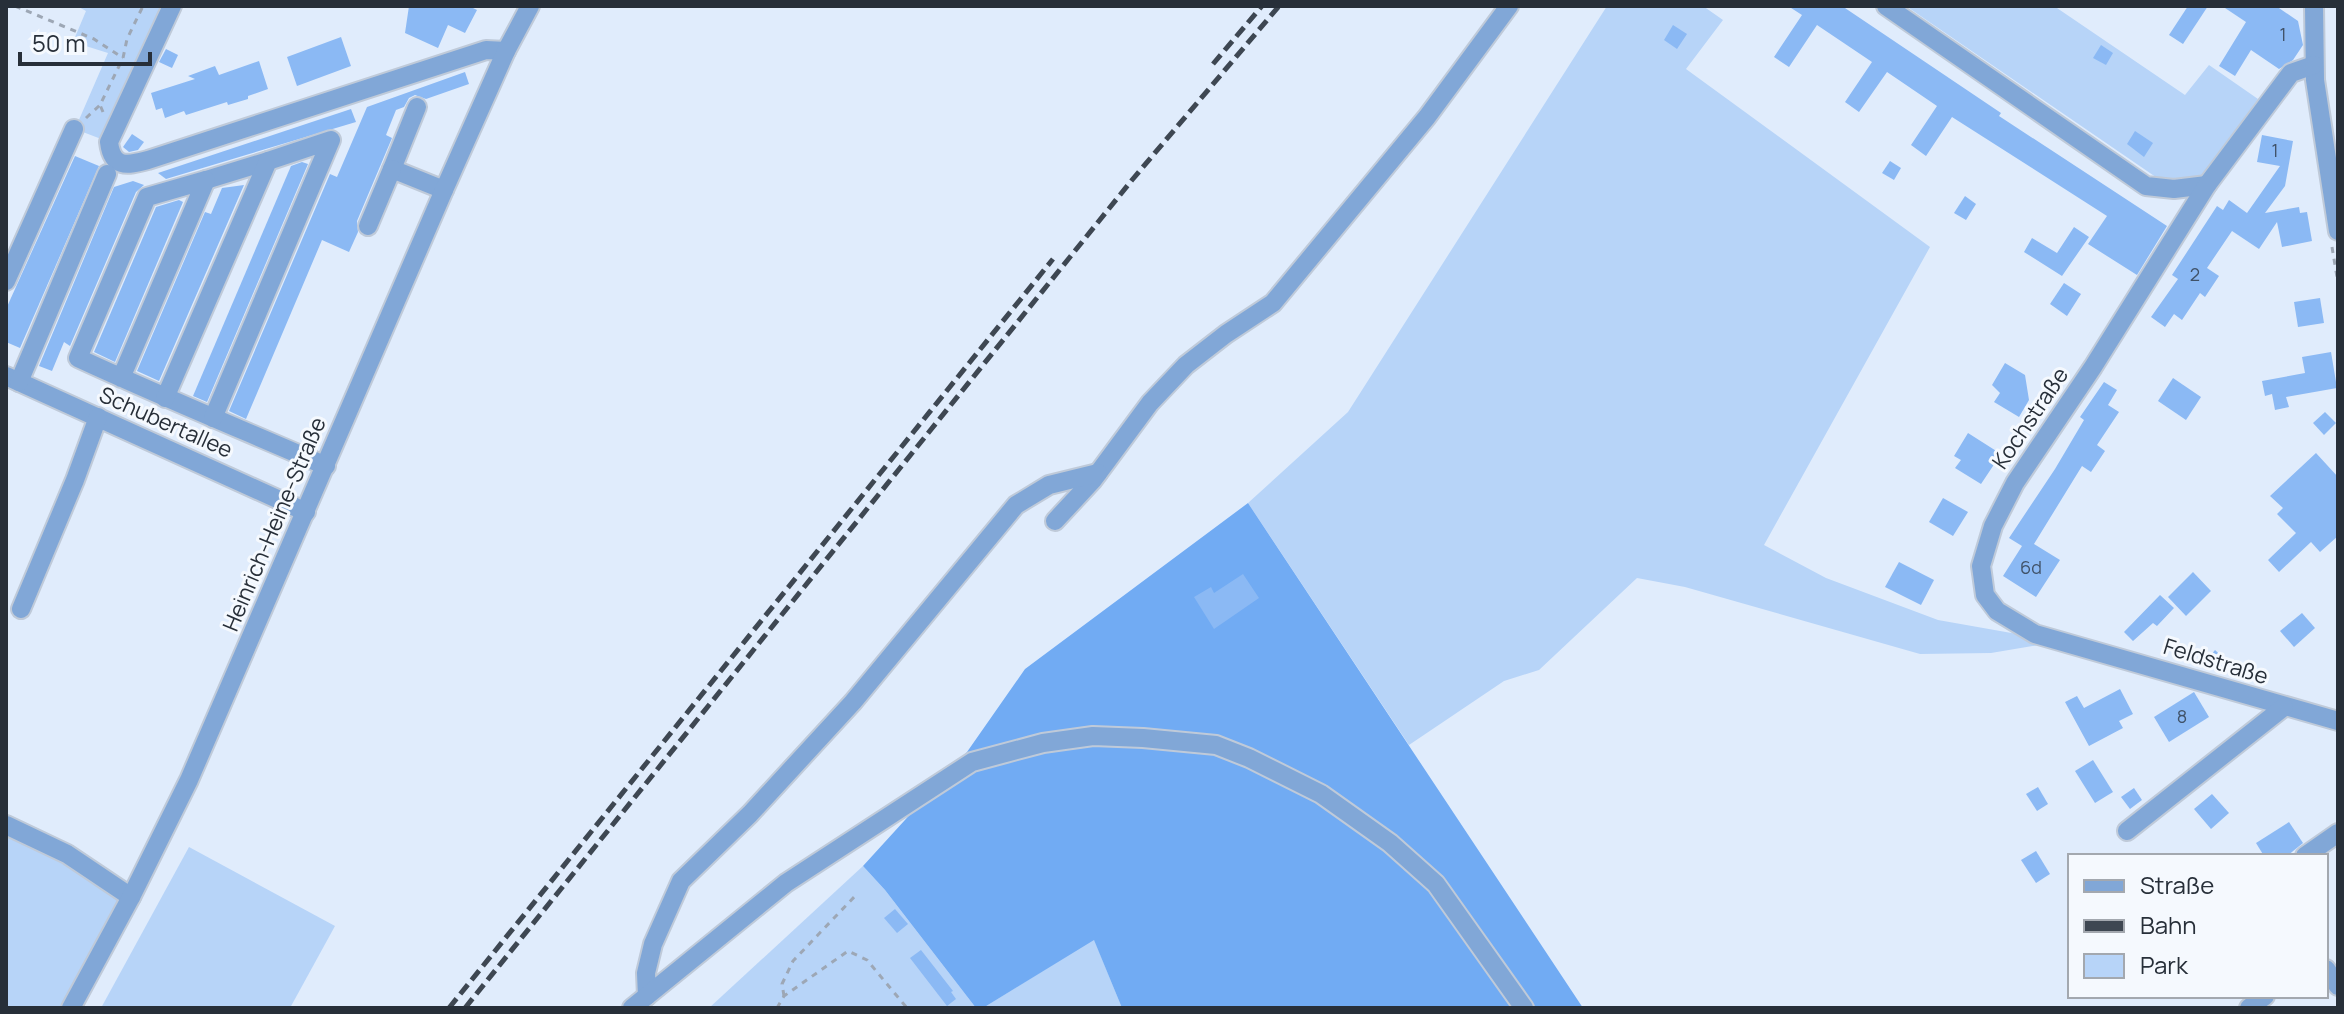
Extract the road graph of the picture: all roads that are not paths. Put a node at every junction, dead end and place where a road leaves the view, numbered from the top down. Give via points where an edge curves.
1 (172, 6) edge
2 (530, 6) edge
3 (1509, 6) edge
4 (1886, 6) edge
5 (2314, 6) edge
6 (506, 51) junction
7 (2314, 65) junction
8 (417, 107) dead end
9 (74, 129) dead end
10 (268, 161) junction
11 (392, 169) junction
12 (107, 174) dead end
13 (206, 180) junction
14 (2207, 185) junction
15 (444, 190) junction
16 (368, 226) dead end
17 (2338, 231) edge
18 (6, 281) edge
19 (121, 378) junction
20 (12, 379) edge
21 (165, 398) junction
22 (98, 417) junction
23 (213, 418) junction
24 (326, 466) junction
25 (1098, 473) junction
26 (306, 512) junction
27 (1055, 521) dead end
28 (21, 609) dead end
29 (2080, 645) joint
30 (2284, 707) junction
31 (2338, 721) edge
32 (6, 825) edge
33 (2127, 831) dead end
34 (2338, 833) edge
35 (2308, 854) edge
36 (131, 897) junction
37 (640, 1002) edge
38 (71, 1008) edge
39 (1524, 1008) edge

1 - 6 street via 109,142 118,162 131,165 486,50
2 - 6 street, Heinrich-Heine-Straße
3 - 25 street via 1427,117 1273,303 1186,365
4 - 14 street via 2146,186
5 - 7 street
6 - 15 street, Heinrich-Heine-Straße
7 - 14 street, Kochstraße via 2291,73
7 - 17 street
8 - 11 street
9 - 18 street
10 - 13 street
10 - 21 street
10 - 23 street via 331,140
11 - 15 street
11 - 16 street
12 - 20 street
13 - 19 street
13 - 19 street via 147,197 78,358
14 - 29 street, Kochstraße via 2015,483 1993,526 1981,566 1985,595 1997,611 2035,634
15 - 24 street, Heinrich-Heine-Straße
19 - 21 street
20 - 22 street, Schubertallee
21 - 23 street
22 - 26 street, Schubertallee
22 - 28 street
23 - 24 street
24 - 26 street, Heinrich-Heine-Straße
25 - 27 street
25 - 37 street via 1049,485 1016,505 853,702 681,881 653,944
26 - 36 street, Heinrich-Heine-Straße via 189,780
29 - 30 street, Feldstraße
30 - 31 street, Feldstraße
30 - 33 street
32 - 36 street via 67,854
34 - 35 street
36 - 38 street, Heinrich-Heine-Straße
37 - 39 street via 786,883 972,762 1093,736 1216,745 1321,794 1436,884

